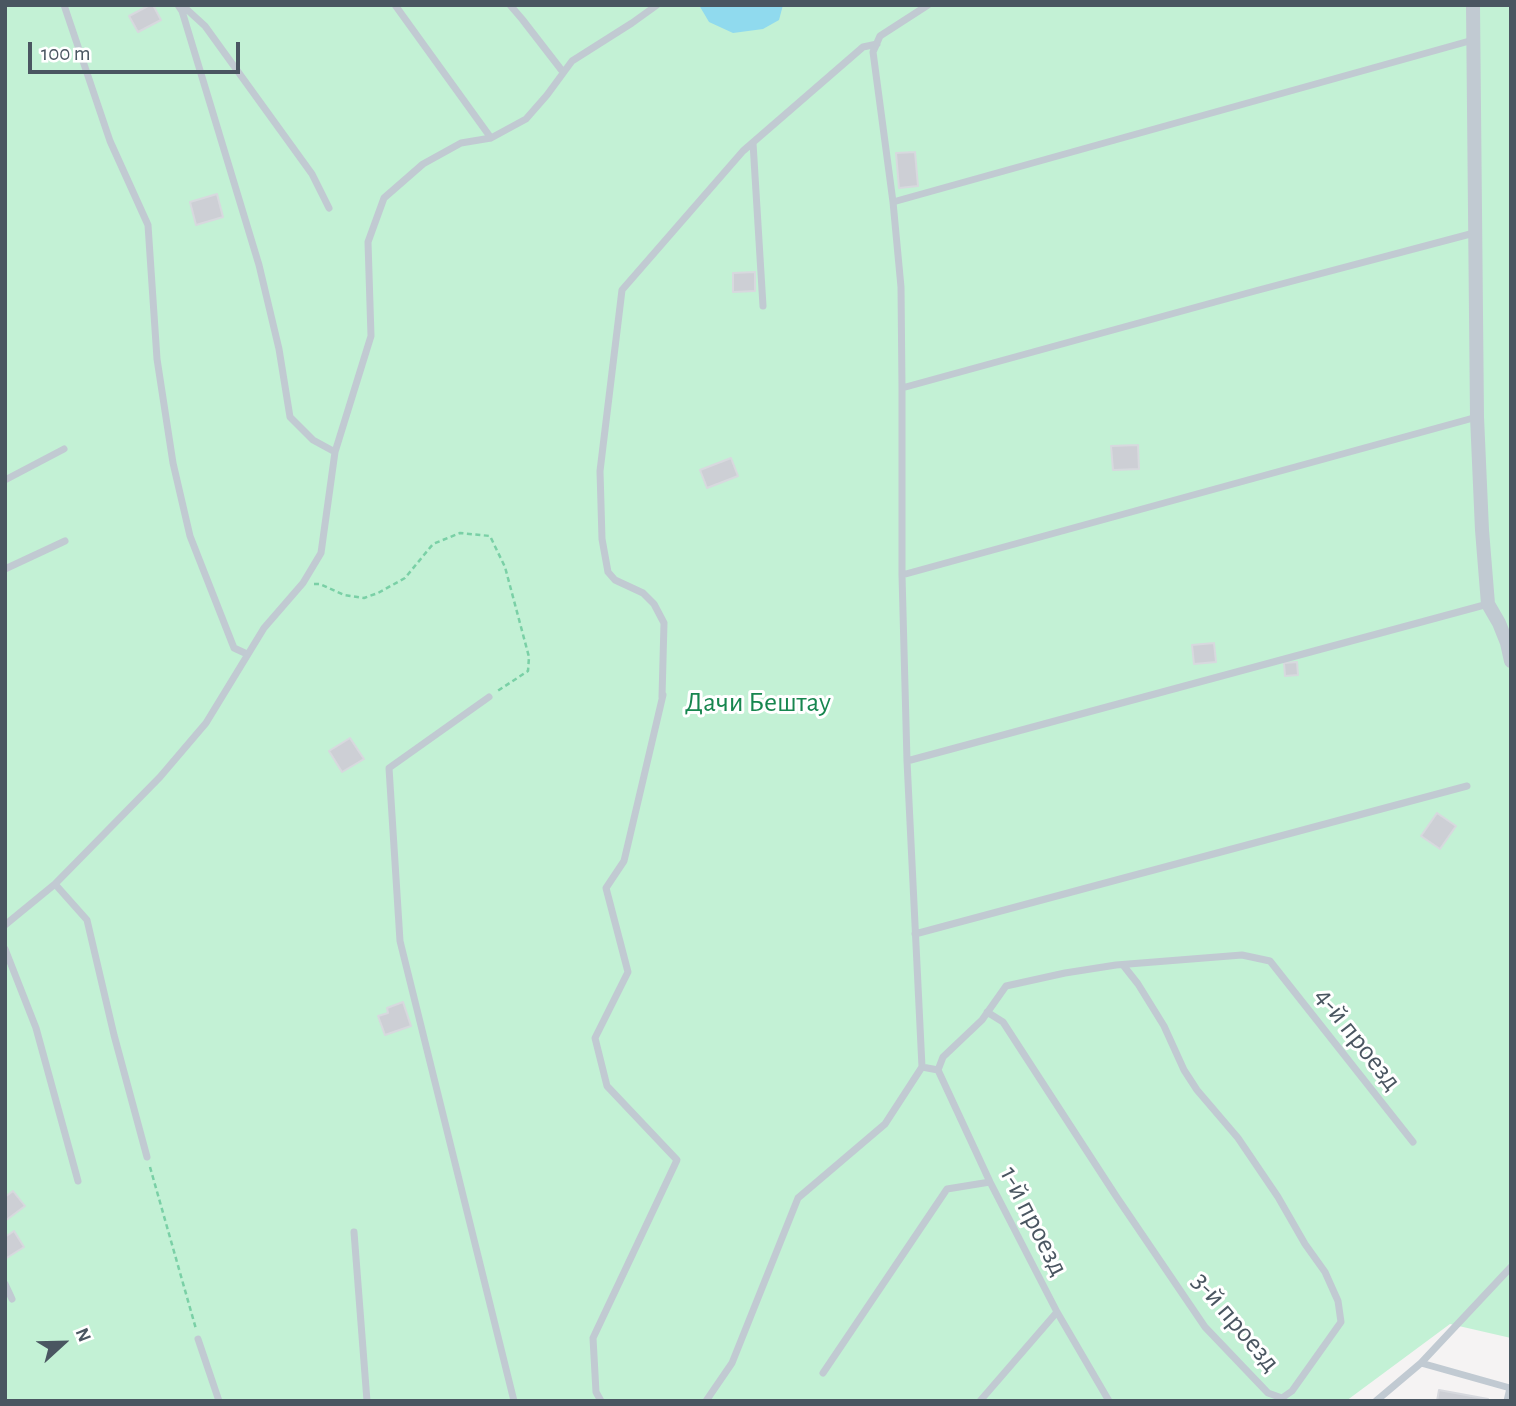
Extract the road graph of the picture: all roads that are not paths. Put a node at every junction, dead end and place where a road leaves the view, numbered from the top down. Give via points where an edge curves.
1 (64, 5) edge
2 (180, 5) edge
3 (395, 5) edge
4 (510, 5) edge
5 (657, 5) edge
6 (928, 5) edge
7 (1473, 5) edge
8 (1474, 40) junction
9 (877, 44) junction
10 (563, 72) junction
11 (491, 138) junction
12 (753, 143) junction
13 (893, 202) junction
14 (329, 208) dead end
15 (1474, 233) junction
16 (762, 306) dead end
17 (902, 388) junction
18 (1476, 417) junction
19 (64, 449) dead end
20 (335, 452) junction
21 (5, 481) edge
22 (65, 541) dead end
23 (5, 569) edge
24 (902, 575) junction
25 (1488, 604) junction
26 (247, 654) junction
27 (1511, 661) edge
28 (489, 697) road end
29 (906, 761) junction
30 (1467, 786) dead end
31 (55, 884) junction
32 (5, 925) edge
33 (915, 934) junction
34 (5, 949) edge
35 (1122, 965) junction
36 (987, 1012) junction
37 (922, 1067) junction
38 (938, 1070) junction
39 (1413, 1142) dead end
40 (147, 1157) road end
41 (78, 1181) dead end
42 (990, 1182) junction
43 (354, 1231) dead end
44 (1511, 1267) edge
45 (5, 1284) edge
46 (12, 1299) dead end
47 (1057, 1312) junction
48 (198, 1339) dead end
49 (1421, 1363) junction
50 (822, 1373) dead end
51 (219, 1401) edge
52 (367, 1401) edge
53 (514, 1401) edge
54 (601, 1401) edge
55 (706, 1401) edge
56 (980, 1401) edge
57 (1109, 1401) edge
58 (1376, 1401) edge
59 (1507, 1401) edge

1 - 26 lane via 110,141 148,225 157,359 190,536 234,648
2 - 14 lane via 205,26 312,174
2 - 20 lane via 259,265 290,417 313,440
3 - 11 lane
4 - 10 lane
5 - 10 lane via 572,61
6 - 9 lane via 880,36
7 - 8 street
8 - 13 lane
8 - 15 street
9 - 12 lane via 863,47
9 - 13 lane via 873,52
10 - 11 lane via 526,119
11 - 20 lane via 461,143 423,164 384,198 368,242 371,336
12 - 16 lane
12 - 54 lane via 622,290 600,471 608,572 643,593 664,623 663,695 624,861 606,888 628,972 595,1038 607,1086 677,1160 593,1338 596,1392
13 - 17 lane via 901,287
15 - 17 lane
15 - 18 street
17 - 24 lane
18 - 24 lane
18 - 25 street
19 - 21 lane
20 - 26 lane via 321,553
22 - 23 lane
24 - 29 lane
25 - 27 street
25 - 29 lane
26 - 31 lane via 206,723
28 - 53 lane via 389,768 400,941
29 - 33 lane
30 - 33 lane
31 - 32 lane
31 - 40 lane via 87,920
33 - 37 lane
34 - 41 lane via 36,1028
35 - 36 lane via 1006,986
35 - 36 lane, 3-й проезд via 1164,1026 1197,1090 1279,1197 1338,1301 1341,1322 1292,1391 1282,1398 1268,1393 1205,1327 1003,1022
35 - 39 lane, 4-й проезд via 1242,955 1270,961
36 - 38 lane via 943,1057
37 - 38 lane
37 - 55 lane via 885,1124 798,1198 732,1363
38 - 42 lane, 1-й проезд
42 - 47 lane, 1-й проезд
42 - 50 lane via 947,1189
43 - 52 lane
44 - 49 lane
45 - 46 lane
47 - 56 lane
47 - 57 lane, 1-й проезд
48 - 51 lane
49 - 58 lane
49 - 59 lane via 1510,1388

